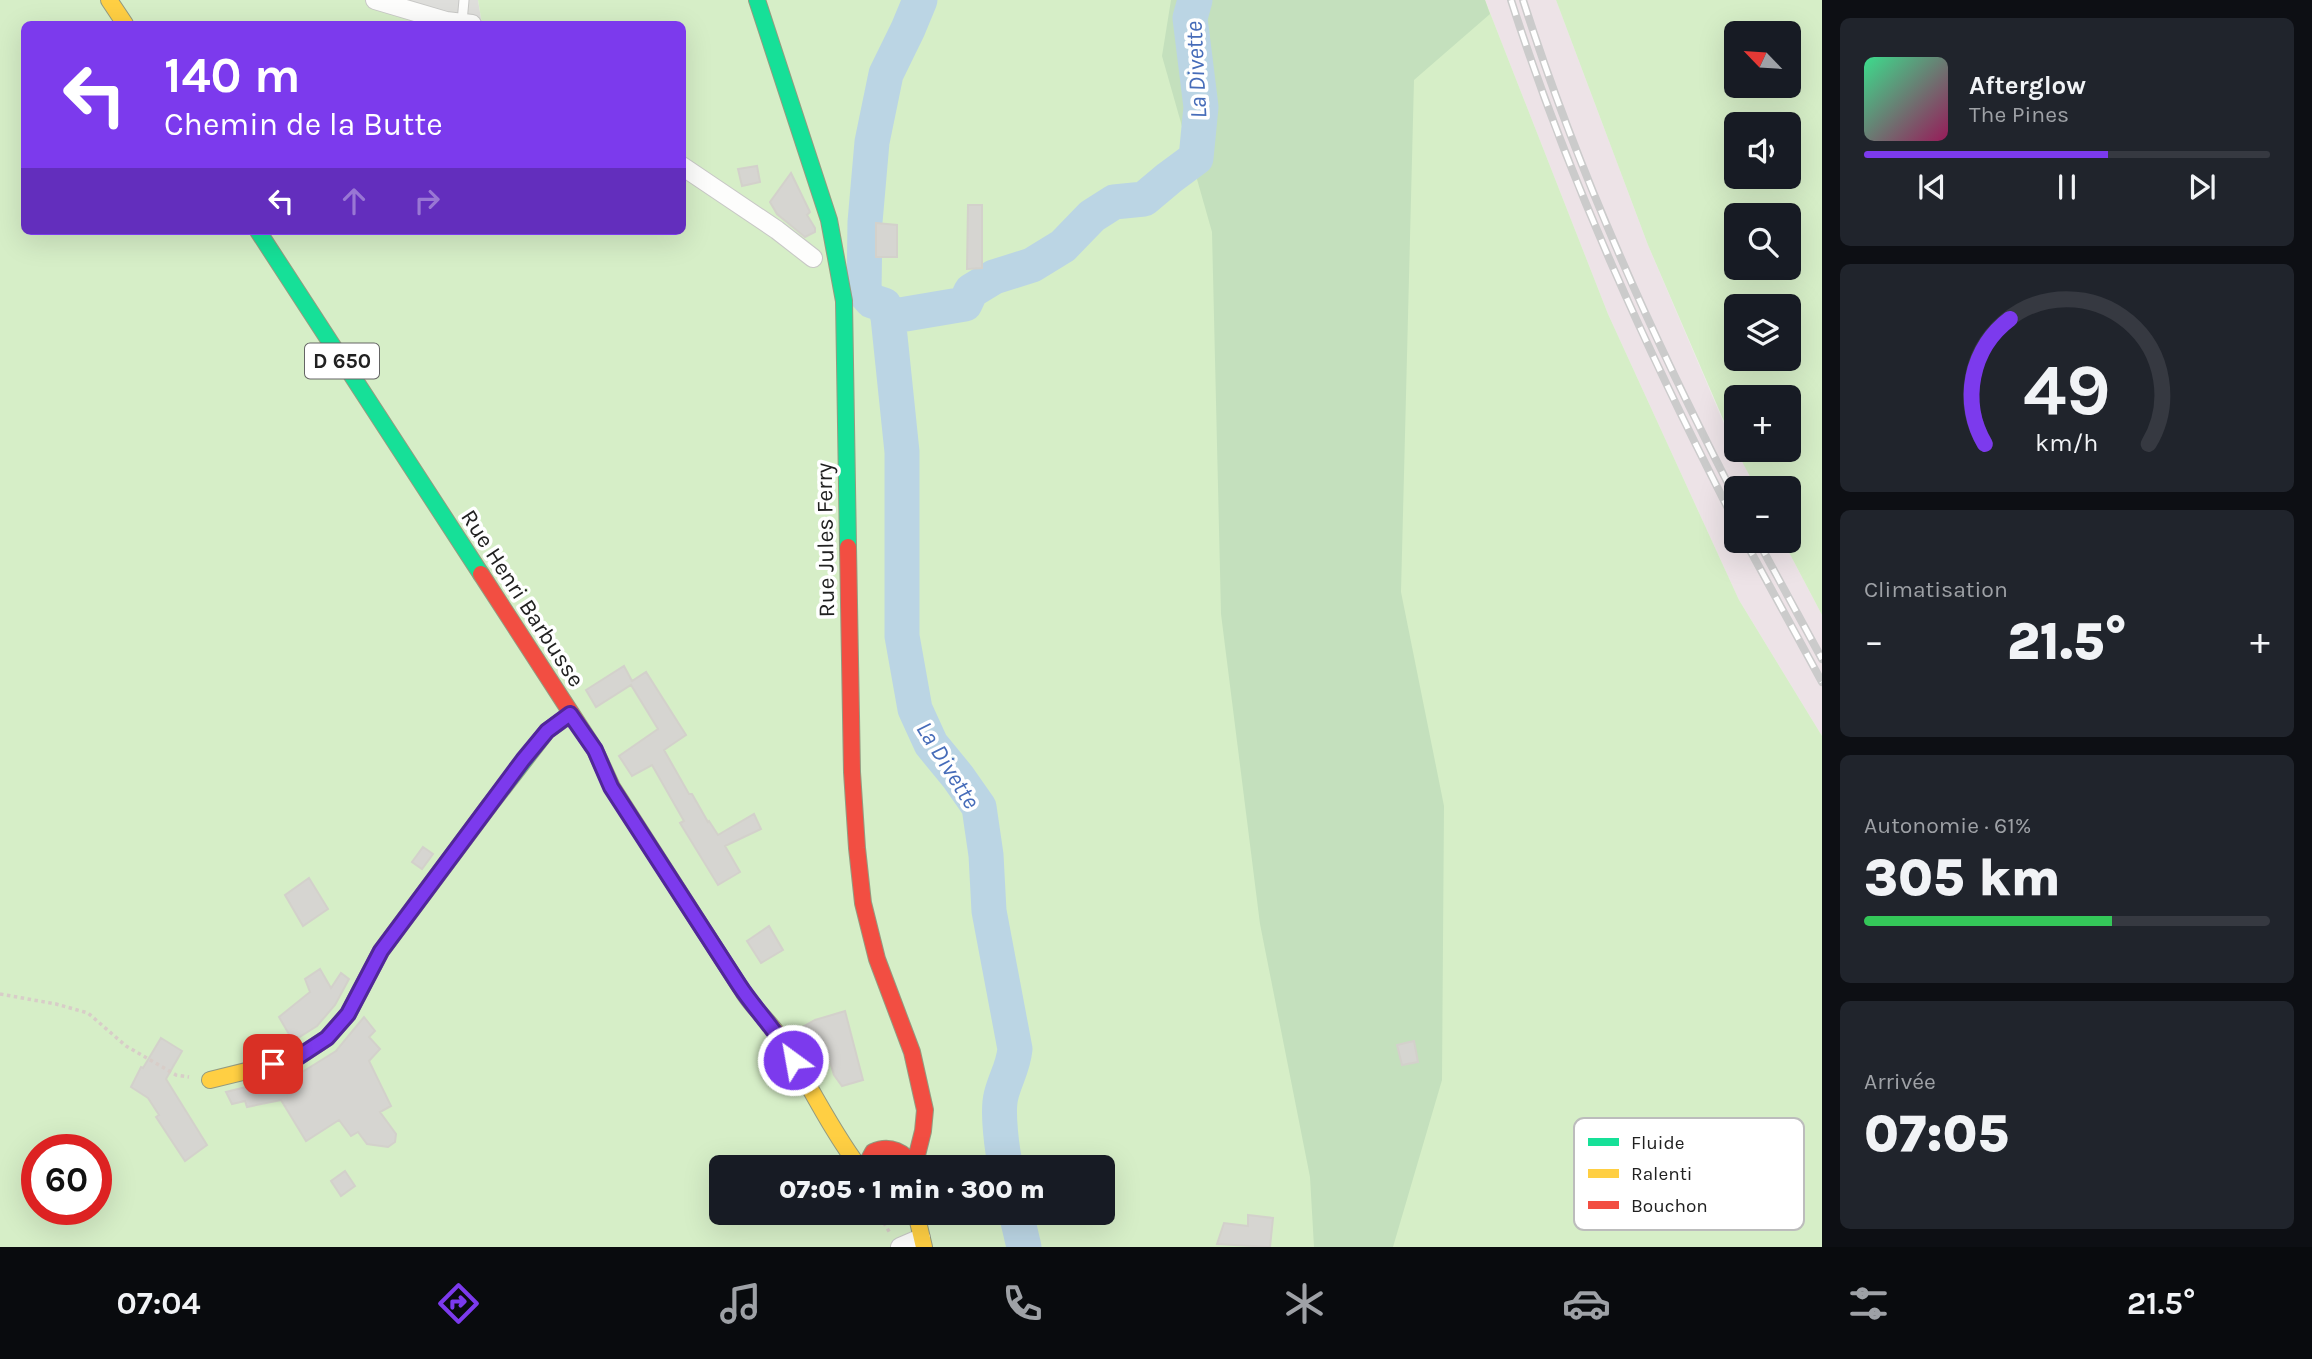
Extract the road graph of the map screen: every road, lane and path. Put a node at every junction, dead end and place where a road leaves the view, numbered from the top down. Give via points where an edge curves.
1 (109, 0) edge
2 (375, 0) edge
3 (464, 0) edge
4 (757, 0) edge
5 (123, 21) edge
6 (454, 21) edge
7 (467, 21) edge
8 (686, 169) edge
9 (261, 235) edge
10 (813, 258) dead end
11 (570, 714) junction
12 (0, 994) edge
13 (210, 1080) joint
14 (918, 1083) junction
15 (831, 1127) junction
16 (900, 1138) junction
17 (851, 1155) edge
18 (862, 1155) edge
19 (875, 1155) edge
20 (906, 1155) edge
21 (917, 1155) edge
22 (885, 1225) edge
23 (907, 1225) edge
24 (919, 1225) edge
25 (895, 1241) edge
26 (923, 1243) edge

1 - 5 main road
2 - 6 street
3 - 7 lane
4 - 14 main road, Rue Jules Ferry via 829,220 844,301 857,848 863,903 877,960 912,1052
8 - 10 street
9 - 11 main road, Rue Henri Barbusse / D 650
11 - 13 main road via 547,731 523,760 381,951 348,1014 327,1038 295,1059
11 - 15 main road, Rue Henri Barbusse / D 650 via 595,750 611,787 753,1007 780,1037
12 - 13 path via 88,1013 126,1046 176,1075
14 - 16 main road, Rue Jules Ferry
14 - 21 main road, Rue Jules Ferry via 925,1110
15 - 17 main road, Rue Henri Barbusse / D 650
15 - 18 main road
16 - 19 main road
16 - 20 main road
22 - 25 path
23 - 26 main road
24 - 26 main road
25 - 26 street

